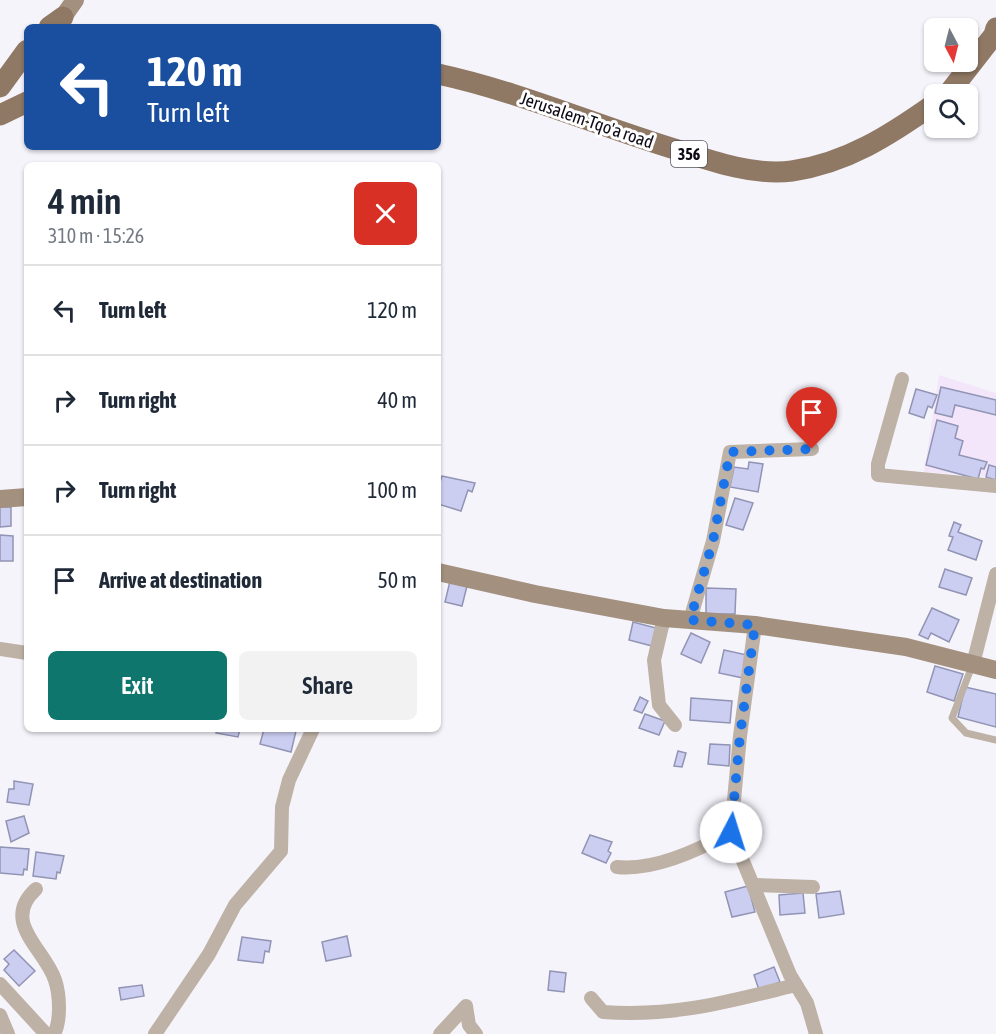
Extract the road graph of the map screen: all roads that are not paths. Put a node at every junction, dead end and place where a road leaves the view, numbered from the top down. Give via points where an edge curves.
1 (996, 28) edge
2 (24, 54) edge
3 (441, 75) edge
4 (956, 84) edge
5 (0, 87) edge
6 (24, 103) edge
7 (924, 111) edge
8 (0, 115) edge
9 (902, 379) dead end
10 (812, 449) dead end
11 (996, 486) edge
12 (24, 497) edge
13 (0, 499) edge
14 (441, 573) edge
15 (996, 574) edge
16 (664, 618) junction
17 (690, 620) junction
18 (755, 625) junction
19 (0, 649) edge
20 (24, 653) edge
21 (973, 664) junction
22 (996, 670) edge
23 (675, 724) dead end
24 (313, 732) edge
25 (996, 740) edge
26 (731, 832) junction
27 (617, 867) dead end
28 (753, 885) junction
29 (813, 887) dead end
30 (36, 889) dead end
31 (0, 984) edge
32 (796, 985) junction
33 (591, 998) dead end
34 (0, 1015) edge
35 (8, 1034) edge
36 (46, 1034) edge
37 (54, 1034) edge
38 (155, 1034) edge
39 (440, 1034) edge
40 (476, 1034) edge
41 (816, 1034) edge

1 - 4 main road
2 - 5 main road
3 - 7 main road, Jerusalem-Tqo'a road / 356 via 734,168 790,171 840,160 887,136
6 - 8 main road
9 - 11 street via 878,475
10 - 17 street via 730,452 713,541
12 - 13 street
14 - 16 street
15 - 21 street
16 - 17 street
16 - 23 street via 654,660 659,705
17 - 18 street
18 - 21 street via 906,647
18 - 26 street
19 - 20 street
21 - 22 street
21 - 25 lane via 952,717 966,733
24 - 38 street via 282,807 281,851 235,904 209,954
26 - 27 street via 650,865
26 - 28 street
28 - 29 street
28 - 32 street
30 - 37 street via 26,897 20,918 33,947 55,979 58,1024
31 - 36 street
32 - 33 street via 707,1007 651,1014 603,1012
32 - 41 street via 807,1003
34 - 35 street
39 - 40 street via 466,1006 469,1024

